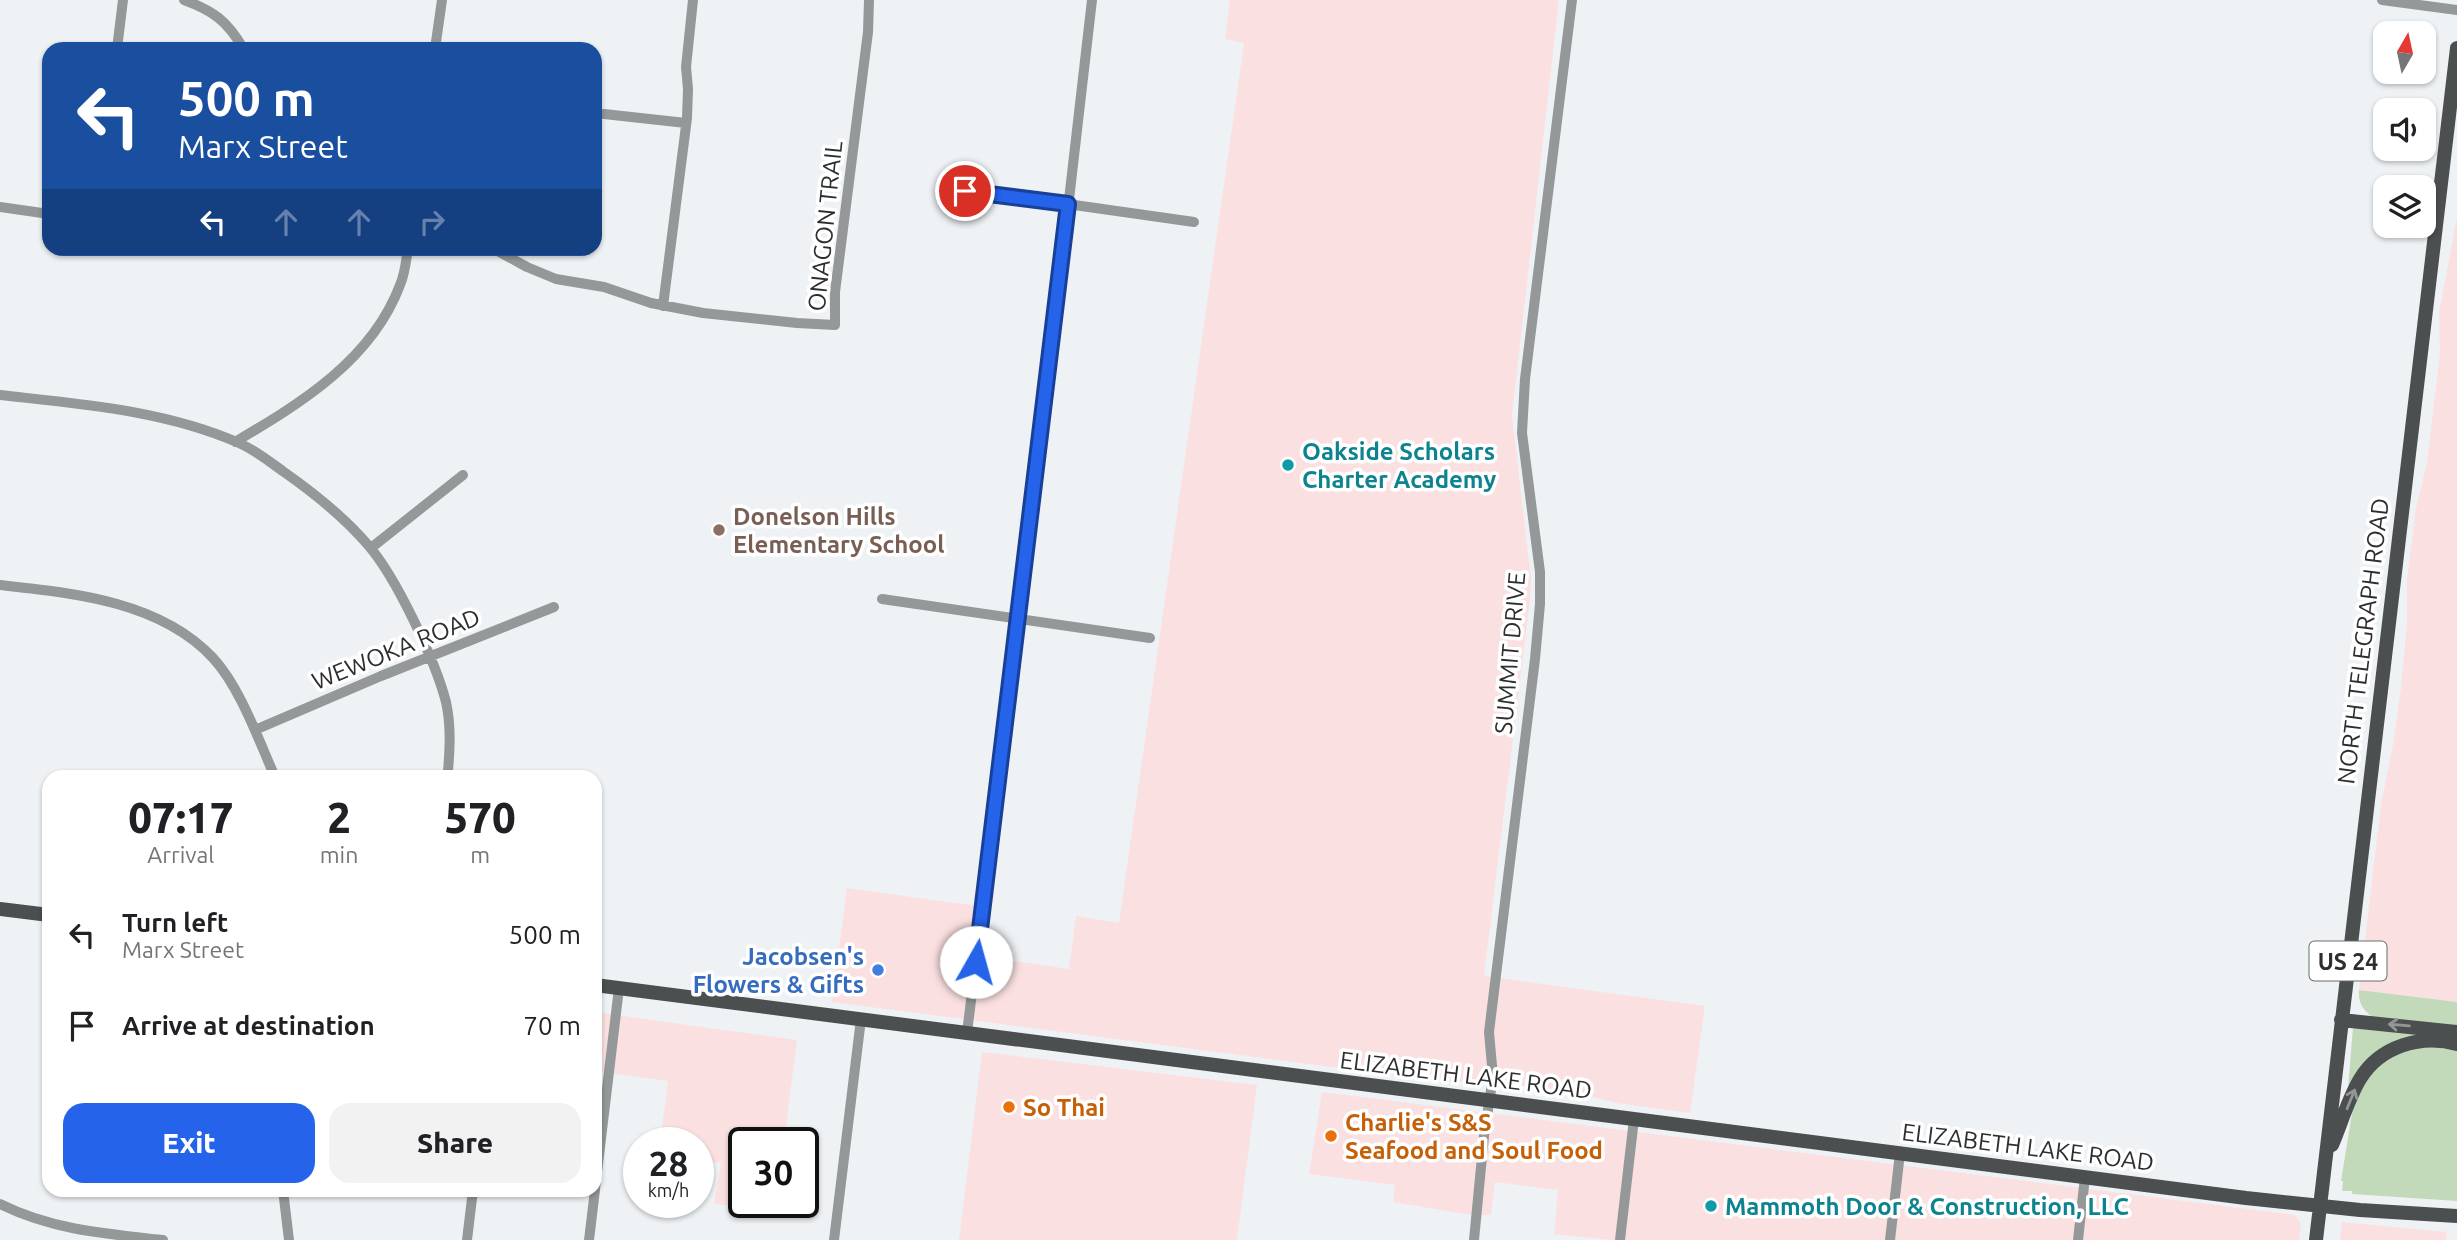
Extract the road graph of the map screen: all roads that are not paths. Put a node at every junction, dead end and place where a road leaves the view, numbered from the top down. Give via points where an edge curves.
1 (123, 0) edge
2 (184, 0) edge
3 (442, 0) edge
4 (693, 0) edge
5 (869, 0) edge
6 (1092, 0) edge
7 (1572, 0) edge
8 (2382, 0) edge
9 (2457, 10) edge
10 (118, 42) edge
11 (239, 42) edge
12 (436, 42) edge
13 (2457, 48) edge
14 (604, 114) dead end
15 (687, 123) junction
16 (943, 189) dead end
17 (1068, 204) junction
18 (0, 207) edge
19 (42, 213) edge
20 (1194, 222) dead end
21 (406, 256) edge
22 (507, 256) edge
23 (663, 306) junction
24 (0, 394) edge
25 (235, 442) junction
26 (463, 475) dead end
27 (371, 548) junction
28 (0, 585) edge
29 (882, 599) dead end
30 (554, 607) dead end
31 (1017, 619) junction
32 (1150, 638) dead end
33 (429, 657) junction
34 (255, 730) junction
35 (272, 770) edge
36 (448, 770) edge
37 (0, 908) edge
38 (42, 914) edge
39 (602, 986) edge
40 (619, 988) junction
41 (861, 1019) junction
42 (2341, 1020) junction
43 (2457, 1032) edge
44 (967, 1033) junction
45 (2457, 1044) edge
46 (1489, 1101) junction
47 (1634, 1119) junction
48 (602, 1130) edge
49 (1900, 1153) junction
50 (2325, 1163) junction
51 (2085, 1177) junction
52 (284, 1197) edge
53 (472, 1197) edge
54 (594, 1197) edge
55 (0, 1204) edge
56 (2320, 1206) junction
57 (2457, 1216) edge
58 (163, 1240) edge
59 (289, 1240) edge
60 (467, 1240) edge
61 (589, 1240) edge
62 (834, 1240) edge
63 (1474, 1240) edge
64 (1620, 1240) edge
65 (1890, 1240) edge
66 (2078, 1240) edge
67 (2316, 1240) edge

1 - 10 street
2 - 11 street via 216,13
3 - 12 street
4 - 15 street via 686,67
5 - 23 street, ONAGON TRAIL via 835,325
6 - 17 street
7 - 46 street, SUMMIT DRIVE via 1525,379 1522,433 1540,604 1489,1032 1493,1077
8 - 9 street
13 - 42 main road, NORTH TELEGRAPH ROAD / US 24
14 - 15 street
15 - 23 street
16 - 17 street
17 - 20 street
17 - 31 street
18 - 19 street
21 - 25 street via 401,284 381,325 342,371
22 - 23 street via 556,279 604,287
24 - 25 street via 149,415
25 - 27 street via 311,491
26 - 27 street
27 - 33 street
28 - 34 street via 123,606 175,626 214,659
29 - 31 street
30 - 33 street, WEWOKA ROAD
31 - 32 street
31 - 44 street
33 - 34 street, WEWOKA ROAD
33 - 36 street via 446,701 451,737
34 - 35 street
37 - 38 main road
39 - 40 main road, ELIZABETH LAKE ROAD
40 - 41 main road, ELIZABETH LAKE ROAD
40 - 48 street
41 - 44 main road, ELIZABETH LAKE ROAD
41 - 62 street
43 -> 42 main road
42 - 50 main road, NORTH TELEGRAPH ROAD / US 24
44 - 46 main road, ELIZABETH LAKE ROAD
50 -> 45 main road via 2356,1085 2372,1064 2390,1050 2413,1042
46 - 47 main road, ELIZABETH LAKE ROAD
46 - 63 street, SUMMIT DRIVE
47 - 49 main road, ELIZABETH LAKE ROAD
47 - 64 street
49 - 51 main road, ELIZABETH LAKE ROAD
49 - 65 street
50 - 56 main road, NORTH TELEGRAPH ROAD / US 24
51 - 56 main road, ELIZABETH LAKE ROAD
51 - 66 street
52 - 59 street
53 - 60 street
54 - 61 street
55 - 58 street via 67,1228
56 - 57 main road, ELIZABETH LAKE ROAD
56 - 67 main road, NORTH TELEGRAPH ROAD / US 24

